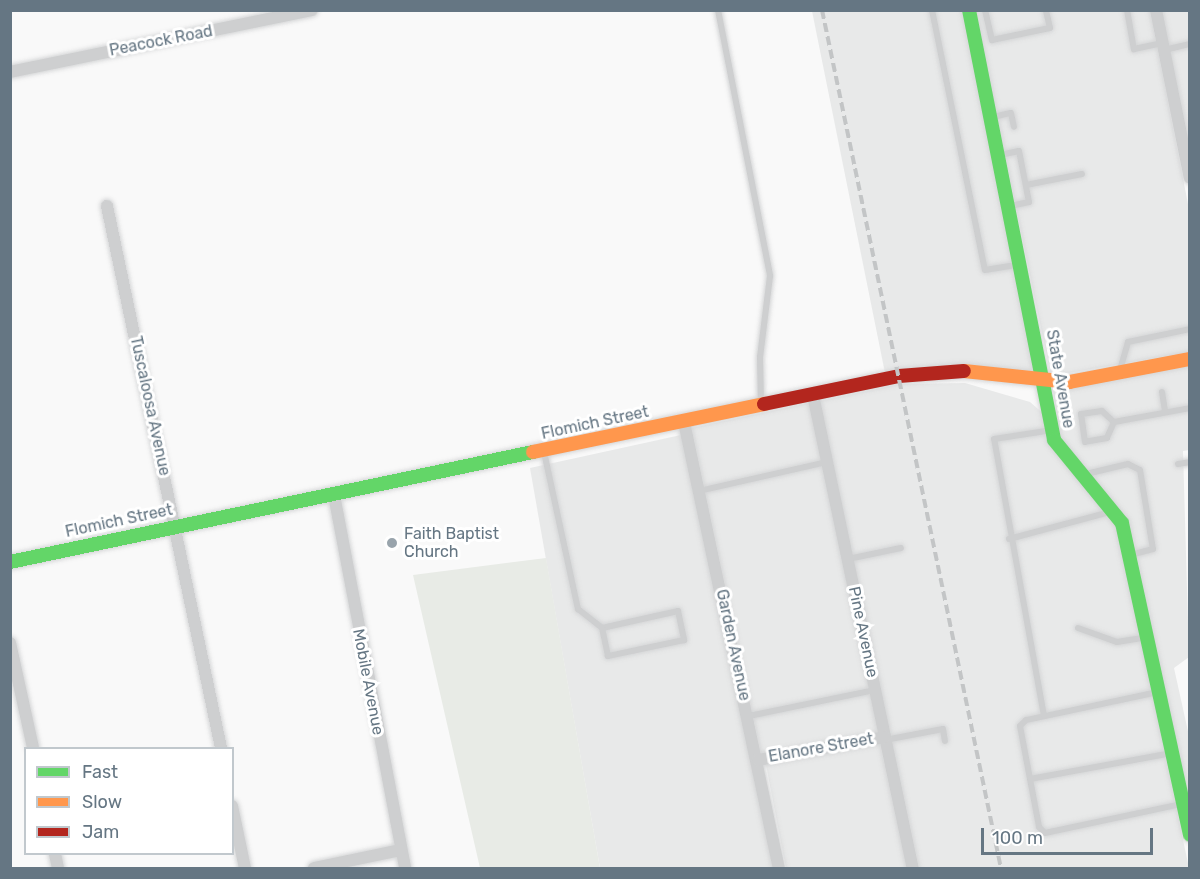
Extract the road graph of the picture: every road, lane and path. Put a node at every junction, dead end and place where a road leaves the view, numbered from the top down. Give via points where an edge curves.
1 (312, 10) edge
2 (718, 10) edge
3 (932, 10) edge
4 (969, 10) edge
5 (985, 10) edge
6 (1046, 10) edge
7 (1127, 10) edge
8 (1158, 11) edge
9 (987, 21) junction
10 (972, 25) junction
11 (1190, 44) edge
12 (1163, 46) junction
13 (10, 72) edge
14 (991, 118) junction
15 (1014, 127) dead end
16 (999, 155) junction
17 (1082, 174) dead end
18 (1190, 178) edge
19 (1026, 185) junction
20 (107, 206) dead end
21 (1010, 206) junction
22 (1022, 264) junction
23 (1190, 329) edge
24 (1190, 359) edge
25 (1120, 374) junction
26 (1047, 382) junction
27 (1162, 392) dead end
28 (813, 395) junction
29 (761, 406) junction
30 (1190, 408) edge
31 (1165, 412) junction
32 (684, 422) junction
33 (1114, 422) junction
34 (1053, 429) junction
35 (543, 451) junction
36 (827, 462) junction
37 (1190, 462) edge
38 (1178, 464) dead end
39 (1080, 475) junction
40 (699, 491) junction
41 (334, 495) junction
42 (1113, 511) junction
43 (176, 526) junction
44 (1009, 539) junction
45 (901, 548) dead end
46 (1130, 555) junction
47 (848, 560) junction
48 (10, 562) edge
49 (602, 628) junction
50 (1078, 628) dead end
51 (1148, 637) junction
52 (10, 643) edge
53 (875, 690) junction
54 (1159, 692) junction
55 (749, 716) junction
56 (1044, 716) junction
57 (885, 739) junction
58 (945, 741) dead end
59 (33, 747) edge
60 (221, 747) edge
61 (1172, 752) junction
62 (758, 760) junction
63 (1030, 779) junction
64 (1183, 803) junction
65 (234, 816) edge
66 (1190, 835) edge
67 (400, 850) junction
68 (245, 868) edge
69 (314, 868) edge
70 (405, 868) edge
71 (779, 868) edge
72 (913, 868) edge

1 - 13 street, Peacock Road
2 - 29 lane via 770,276 760,357
3 - 22 lane via 985,270
4 - 10 street, State Avenue
5 - 9 lane
6 - 9 lane via 1050,27 992,40
7 - 12 lane via 1134,50
8 - 12 street
9 - 10 lane
10 - 14 street, State Avenue
11 - 12 lane
12 - 18 street
14 - 15 lane via 1011,113
14 - 16 street, State Avenue
16 - 19 lane via 1018,151
16 - 21 street, State Avenue
17 - 19 lane
19 - 21 lane via 1029,202
20 - 43 street, Tuscaloosa Avenue
21 - 22 street, State Avenue
22 - 26 street, State Avenue
23 - 25 lane via 1128,342
24 - 25 street, Flomich Street
25 - 26 street, Flomich Street
26 - 28 street, Flomich Street via 953,370
26 - 34 street, State Avenue
27 - 31 lane
28 - 29 street, Flomich Street
28 - 36 street, Pine Avenue
29 - 32 street, Flomich Street
30 - 31 lane
31 - 33 lane
32 - 35 street, Flomich Street
32 - 40 street, Garden Avenue
33 - 33 lane via 1102,411 1081,414 1085,442 1107,438
34 - 39 street, State Avenue via 1054,440
34 - 44 lane via 994,439
35 - 41 street, Flomich Street
35 - 49 lane via 578,609
36 - 40 lane
36 - 47 street, Pine Avenue
37 - 38 lane
39 - 42 street, State Avenue
39 - 46 lane via 1128,464 1140,470 1153,549
40 - 55 street, Garden Avenue
41 - 43 street, Flomich Street
41 - 67 street, Mobile Avenue
42 - 44 lane
42 - 46 street, State Avenue via 1122,523
43 - 48 street, Flomich Street
43 - 60 street, Tuscaloosa Avenue
44 - 56 lane
45 - 47 lane
46 - 51 street, State Avenue
47 - 53 street, Pine Avenue
49 - 49 lane via 678,611 684,640 608,656
50 - 51 lane via 1117,642
51 - 54 street, State Avenue
52 - 59 street
53 - 55 lane
53 - 57 street, Pine Avenue
54 - 56 lane
54 - 61 street, State Avenue
55 - 62 street, Garden Avenue
56 - 63 lane via 1020,726
57 - 58 lane via 943,729
57 - 62 street, Elanore Street
57 - 72 street, Pine Avenue
61 - 63 lane
61 - 64 street, State Avenue
62 - 71 street, Garden Avenue
63 - 64 lane via 1039,827 1045,833
64 - 66 street, State Avenue
65 - 68 street
67 - 69 street
67 - 70 street, Mobile Avenue

